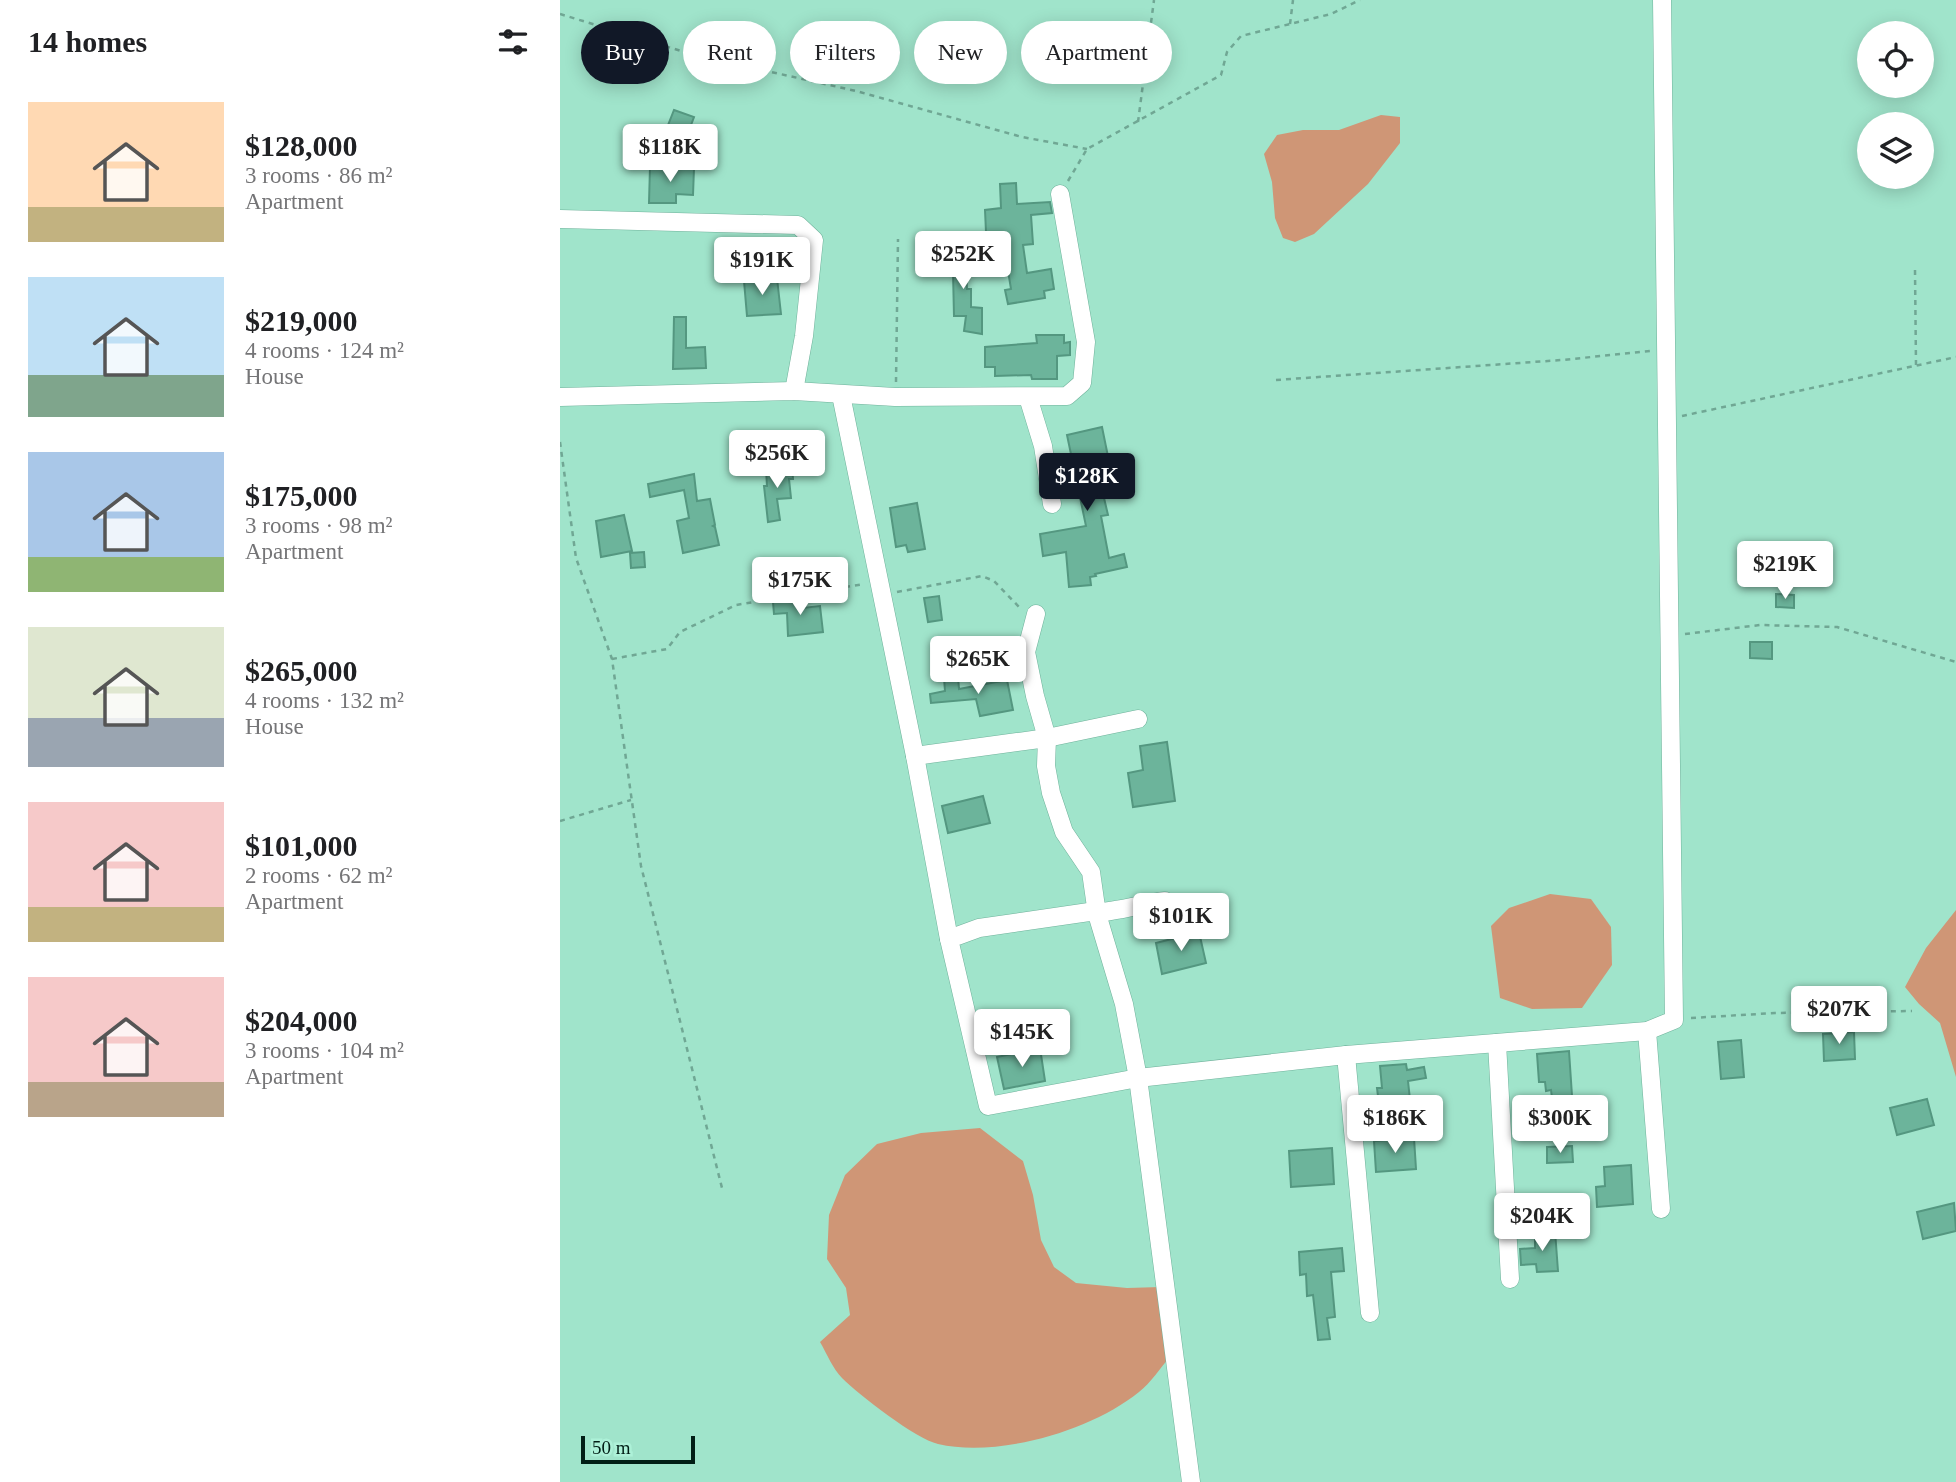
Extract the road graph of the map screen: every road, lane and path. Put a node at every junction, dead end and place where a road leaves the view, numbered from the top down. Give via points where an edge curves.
1 (1154, 0) edge
2 (1293, 0) edge
3 (1360, 0) edge
4 (1662, 0) edge
5 (560, 14) edge
6 (1290, 24) junction
7 (1138, 122) junction
8 (1087, 149) junction
9 (1060, 194) joint
10 (560, 219) edge
11 (898, 239) dead end
12 (1915, 270) dead end
13 (1667, 349) junction
14 (1956, 356) edge
15 (1916, 365) junction
16 (1276, 380) dead end
17 (794, 391) junction
18 (841, 395) junction
19 (560, 397) edge
20 (895, 397) junction
21 (1028, 397) junction
22 (1668, 419) junction
23 (560, 442) edge
24 (1052, 504) dead end
25 (881, 587) junction
26 (1036, 614) joint
27 (1671, 635) junction
28 (612, 659) junction
29 (1956, 662) edge
30 (1138, 719) dead end
31 (1047, 738) junction
32 (915, 755) junction
33 (632, 800) junction
34 (560, 821) edge
35 (1097, 914) junction
36 (1170, 915) dead end
37 (948, 939) junction
38 (1912, 1011) dead end
39 (1674, 1020) junction
40 (1647, 1031) junction
41 (1497, 1043) junction
42 (1346, 1055) junction
43 (1138, 1078) junction
44 (722, 1188) dead end
45 (1661, 1209) dead end
46 (1510, 1279) dead end
47 (1370, 1313) dead end
48 (1191, 1482) edge

1 - 7 path
2 - 6 path
3 - 6 path via 1331,14
4 - 13 street
5 - 8 path via 691,54
6 - 7 path via 1241,36 1227,52 1221,75
7 - 8 path
8 - 9 path
9 - 21 street via 1086,342 1082,383 1067,396
10 - 17 street via 798,225 814,240
11 - 20 path
12 - 15 path
13 - 16 path
13 - 22 street
14 - 15 path
15 - 22 path
17 - 18 street
17 - 19 street
18 - 20 street
18 - 25 street
20 - 21 street
21 - 24 street via 1043,446
22 - 27 street
23 - 28 path via 576,558
25 - 26 path via 895,592 982,576 1024,612
25 - 28 path via 861,584 736,605 680,632 667,649
25 - 32 street
26 - 31 street via 1026,652
27 - 29 path via 1760,625 1837,627
27 - 39 street
28 - 33 path
30 - 31 street
31 - 32 street
31 - 35 street via 1051,793 1064,832 1091,872
32 - 37 street
33 - 34 path
33 - 44 path via 641,866
35 - 36 street via 1166,901
35 - 37 street via 979,928
35 - 43 street via 1124,1004
37 - 43 street via 988,1106
38 - 39 path
39 - 40 street
40 - 41 street
40 - 45 street
41 - 42 street
41 - 46 street
42 - 43 street
42 - 47 street
43 - 48 street

